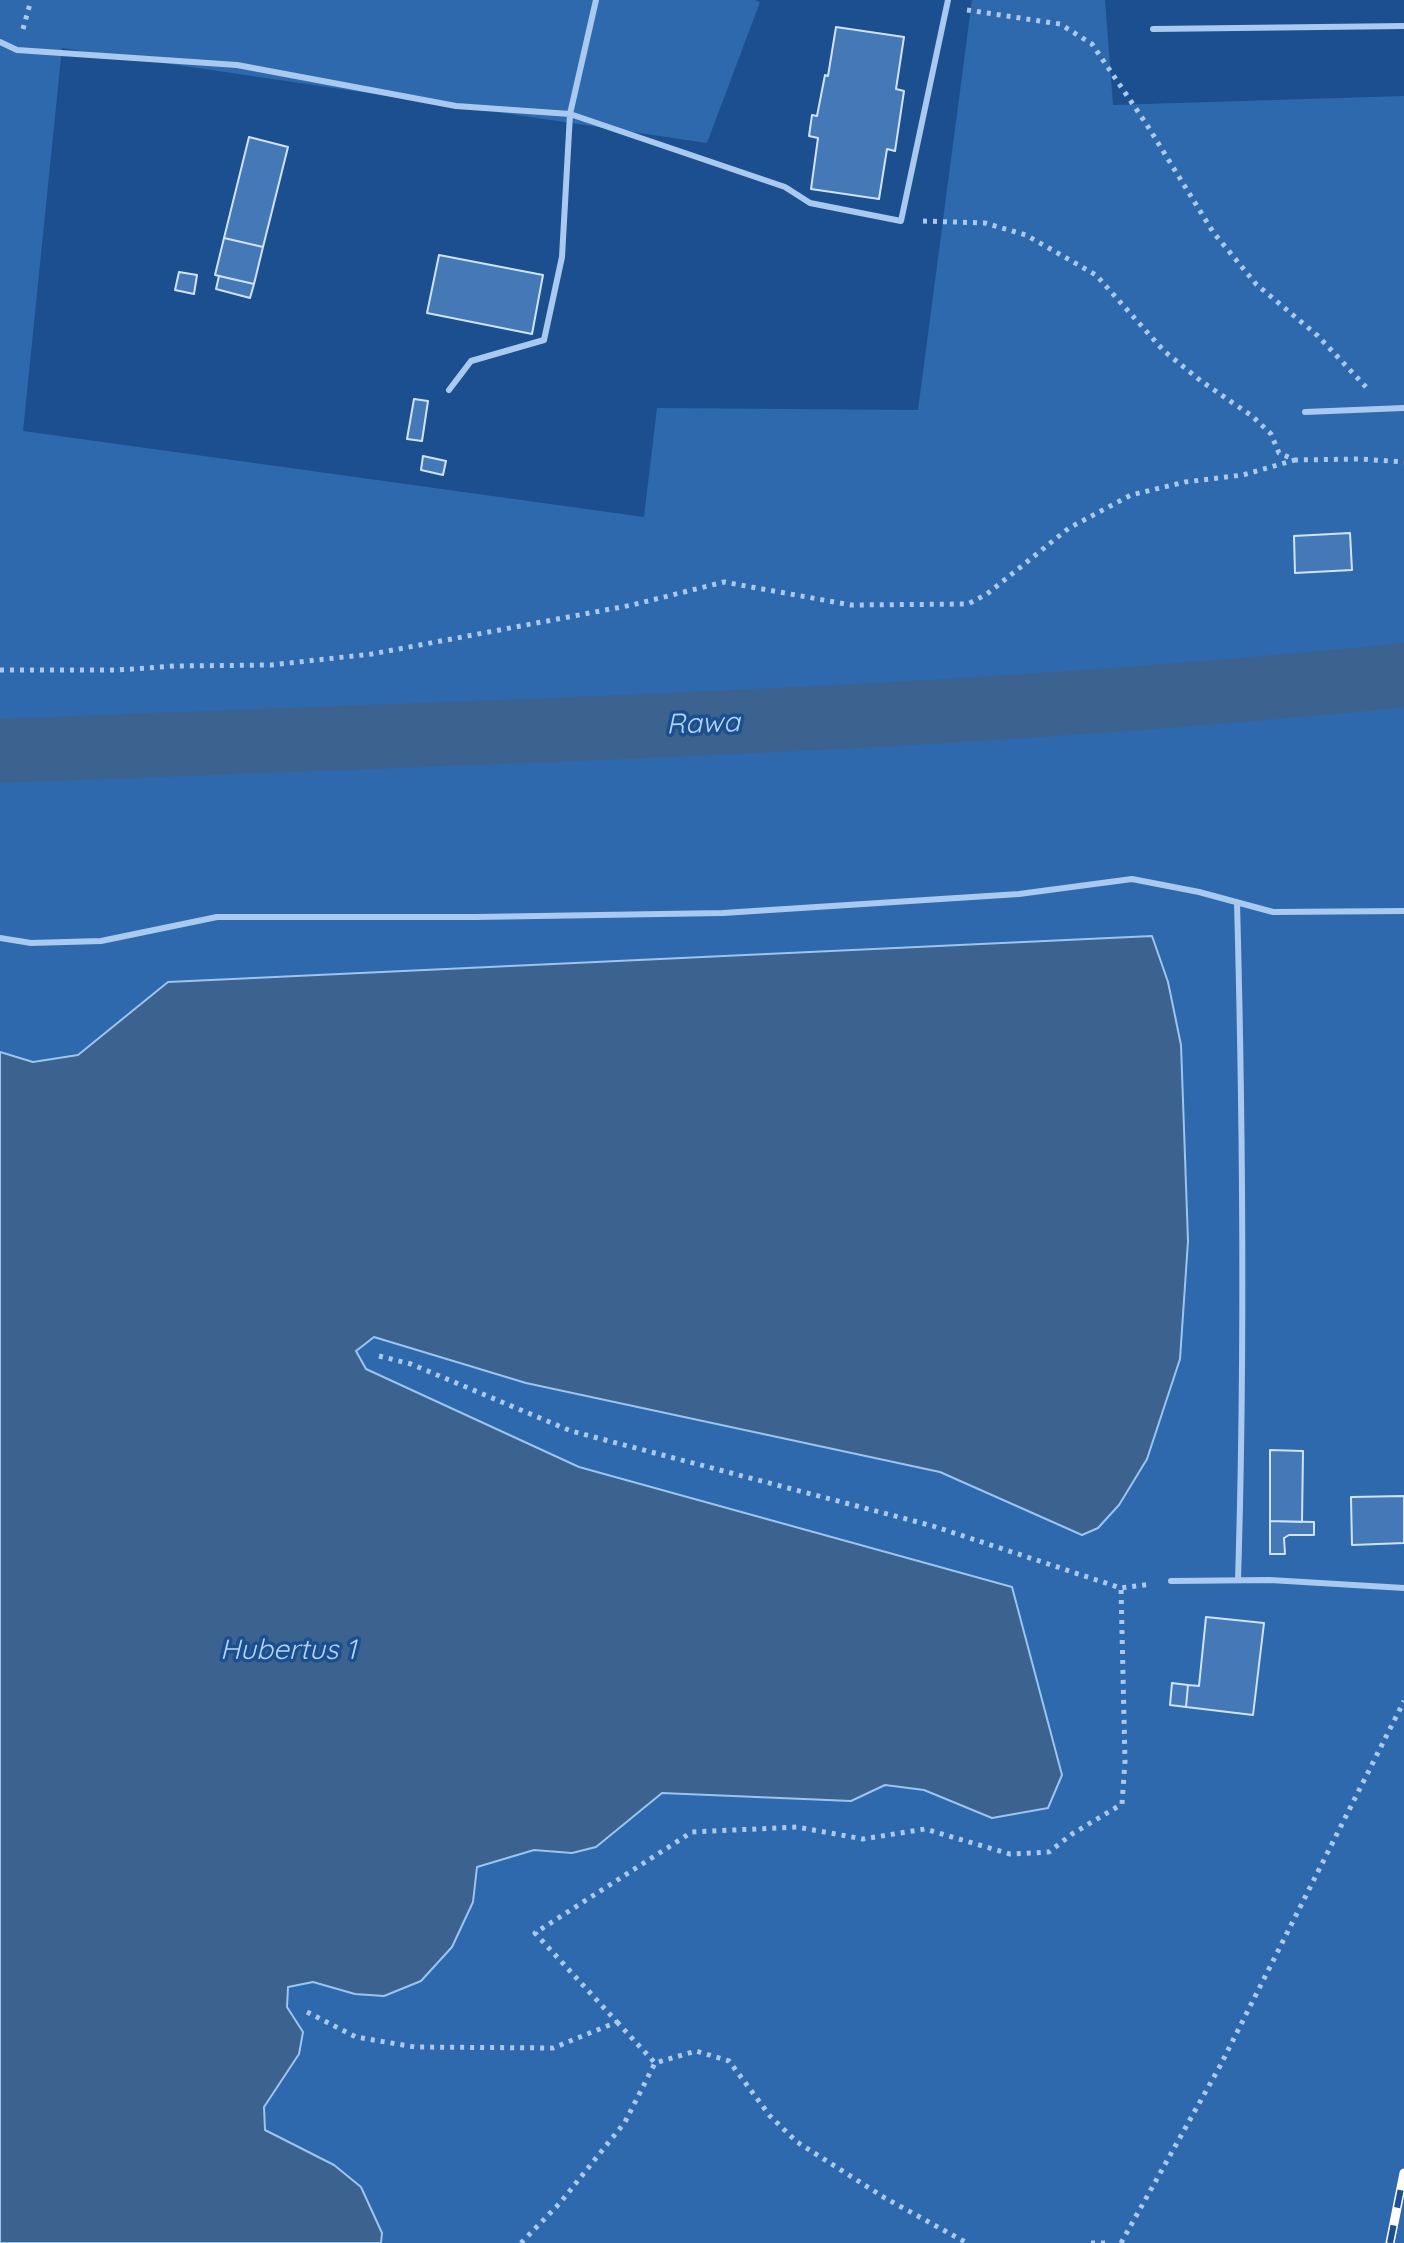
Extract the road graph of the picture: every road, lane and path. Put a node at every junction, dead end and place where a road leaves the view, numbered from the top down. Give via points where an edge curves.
1 (31, 0) edge
2 (596, 0) edge
3 (947, 3) edge
4 (1404, 26) edge
5 (1153, 29) dead end
6 (0, 42) edge
7 (17, 50) junction
8 (570, 114) junction
9 (901, 221) junction
10 (449, 390) dead end
11 (1404, 408) edge
12 (1386, 409) junction
13 (1305, 412) dead end
14 (1295, 460) junction
15 (1404, 462) edge
16 (0, 670) edge
17 (1237, 902) junction
18 (1404, 911) edge
19 (0, 938) edge
20 (379, 1356) dead end
21 (1238, 1580) junction
22 (1171, 1581) joint
23 (1121, 1588) junction
24 (1404, 1588) edge
25 (1404, 1701) edge
26 (307, 2012) dead end
27 (617, 2022) junction
28 (655, 2063) junction
29 (521, 2243) edge
30 (967, 2243) edge
31 (1091, 2243) edge
32 (1109, 2243) edge
33 (1121, 2243) edge

1 - 7 path
2 - 8 lane
3 - 9 lane
3 - 12 path via 1060,24 1092,44 1213,232 1256,284 1318,336
4 - 5 lane
6 - 7 lane
7 - 8 lane via 237,65 456,106
8 - 9 lane via 785,187 810,203
8 - 10 lane via 562,257 544,340 471,361
9 - 14 path via 985,223 1026,235 1096,275 1164,351 1252,416 1271,434 1279,453
11 - 12 lane
12 - 13 lane
14 - 15 path
14 - 16 path via 1131,495 1069,528 968,604 851,605 724,582 632,605 372,654 271,665
17 - 18 lane via 1273,912
17 - 19 lane via 1132,879 1019,894 723,913 217,917 101,941 31,943
17 - 21 lane via 1243,1266
20 - 23 path via 411,1364 571,1431 933,1526
21 - 22 lane
21 - 24 lane
22 - 23 path
23 - 27 path via 1122,1804 1049,1852 1010,1854 925,1829 863,1839 797,1827 692,1832 535,1933
25 - 33 path via 1220,2066
26 - 27 path via 356,2037 415,2047 553,2048
27 - 28 path
28 - 29 path via 625,2122
28 - 30 path via 696,2051 729,2061 797,2142
31 - 32 path

